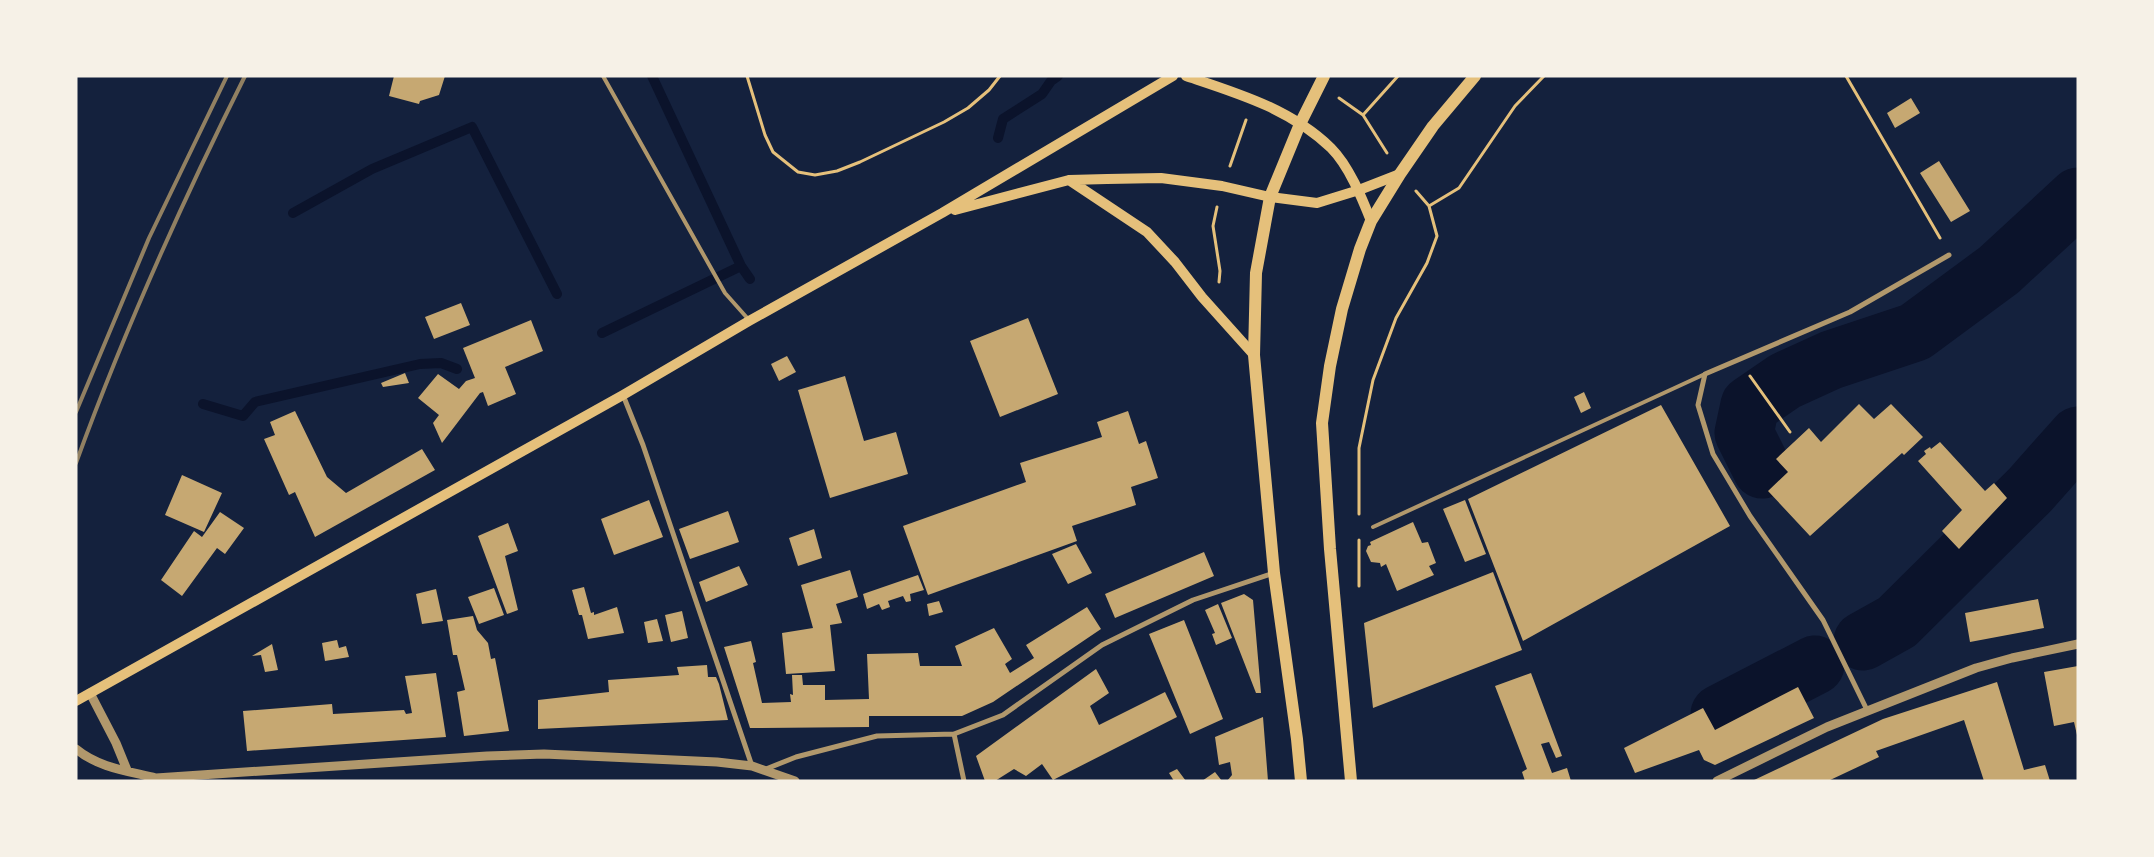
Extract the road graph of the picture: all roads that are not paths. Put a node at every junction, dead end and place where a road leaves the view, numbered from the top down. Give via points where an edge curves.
1 (603, 76) edge
2 (1173, 76) edge
3 (1186, 76) edge
4 (1324, 76) edge
5 (1475, 76) edge
6 (1300, 124) junction
7 (1400, 174) junction
8 (1069, 180) junction
9 (1359, 190) junction
10 (1270, 197) junction
11 (942, 213) junction
12 (1372, 221) junction
13 (1949, 255) road end
14 (750, 321) junction
15 (1254, 355) junction
16 (1704, 374) junction
17 (624, 396) junction
18 (1373, 527) dead end
19 (1274, 573) junction
20 (2078, 644) edge
21 (90, 693) junction
22 (76, 701) edge
23 (1867, 710) junction
24 (954, 734) junction
25 (76, 749) edge
26 (752, 766) junction
27 (766, 769) junction
28 (127, 770) junction
29 (796, 781) edge
30 (964, 781) edge
31 (1301, 781) edge
32 (1351, 781) edge
33 (1717, 781) edge

1 - 14 lane via 725,293
2 - 11 main road
3 - 6 main road via 1254,98
4 - 6 main road
5 - 7 main road via 1433,126
6 - 9 main road via 1332,149
6 - 10 main road
7 - 9 main road
7 - 12 main road
8 - 10 main road via 1161,178 1222,186
8 - 11 main road
8 - 15 main road via 1147,232
9 - 10 main road via 1317,203
9 - 12 main road
10 - 15 main road via 1256,274
11 - 14 main road
12 - 32 main road via 1342,309 1322,423
13 - 16 street via 1850,312
14 - 17 main road
15 - 19 main road
16 - 18 lane
16 - 23 street via 1698,405 1713,454 1750,516 1823,620
17 - 21 main road
17 - 26 street via 647,454
19 - 24 street via 1192,600 1102,645 1003,715
19 - 31 main road
20 - 23 street via 1976,668
21 - 22 main road
21 - 28 street
23 - 33 street
24 - 27 street via 877,736 796,757
24 - 30 street
25 - 28 street via 101,764
26 - 27 street
26 - 28 street via 544,754 156,778
27 - 29 street

